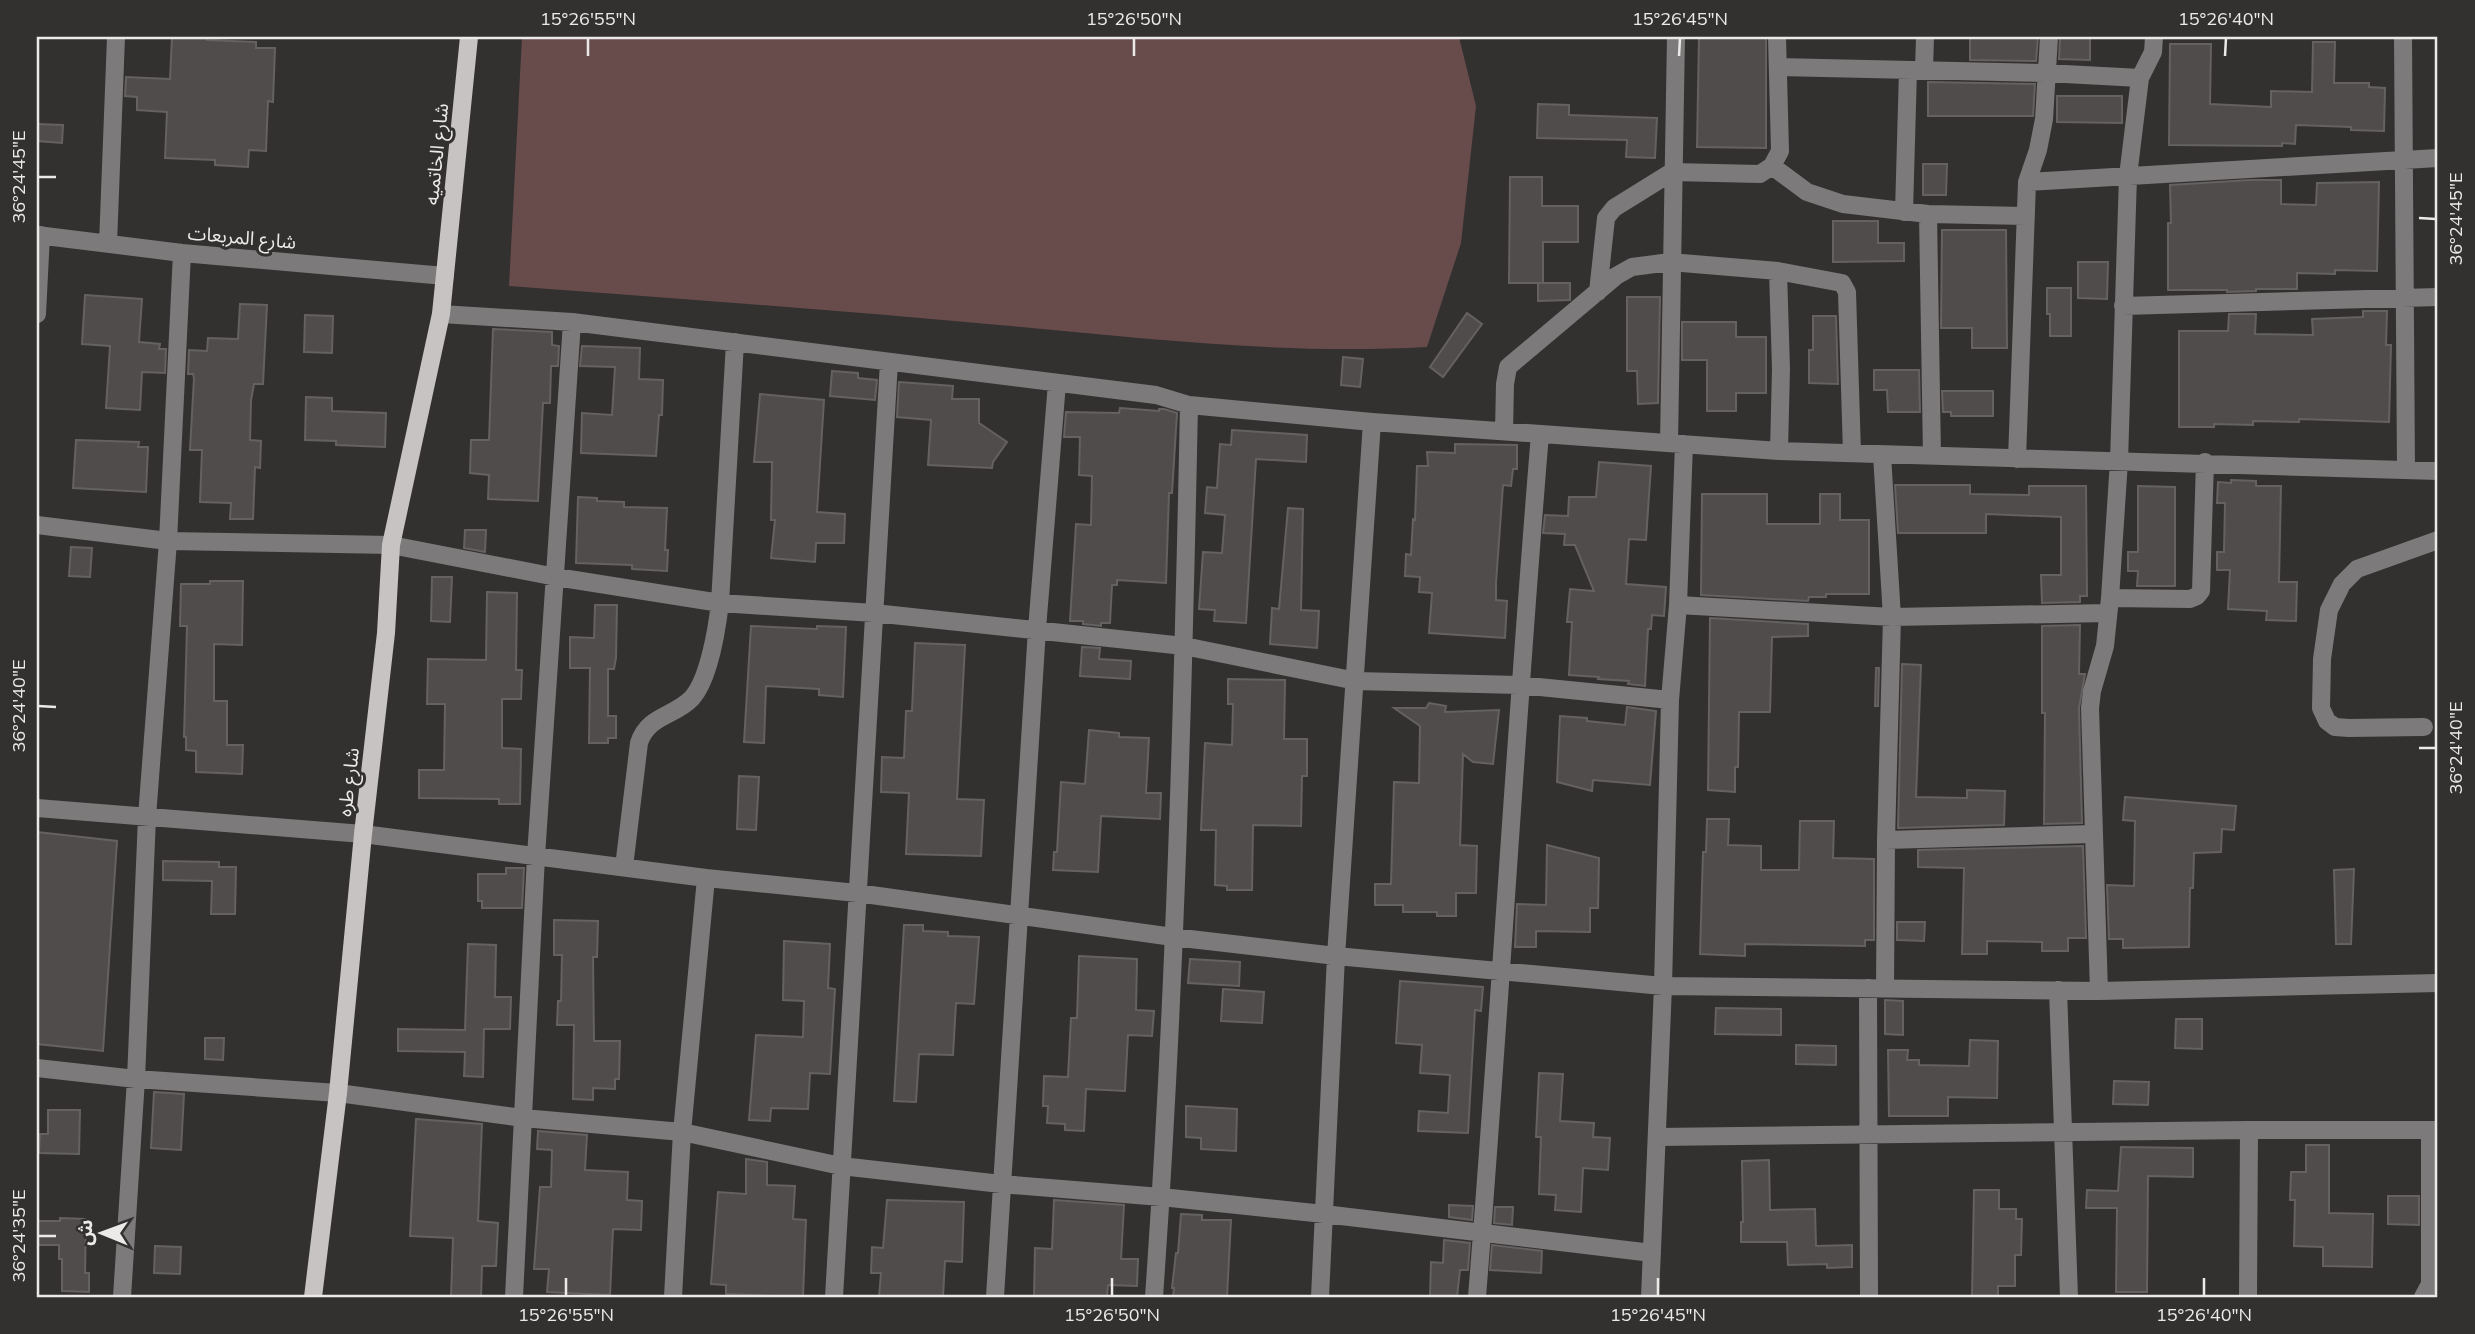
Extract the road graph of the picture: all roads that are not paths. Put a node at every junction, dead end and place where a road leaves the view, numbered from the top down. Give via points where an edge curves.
1 (116, 37) edge
2 (469, 37) edge
3 (1676, 37) edge
4 (1777, 37) edge
5 (1925, 37) edge
6 (2049, 37) edge
7 (2154, 37) edge
8 (2403, 37) edge
9 (1778, 68) junction
10 (1916, 70) junction
11 (2046, 73) junction
12 (2140, 78) junction
13 (2438, 158) edge
14 (2404, 160) junction
15 (1772, 166) junction
16 (1672, 172) junction
17 (2128, 176) junction
18 (2027, 182) junction
19 (1904, 212) junction
20 (1928, 214) junction
21 (2026, 216) junction
22 (39, 235) edge
23 (108, 244) junction
24 (182, 253) junction
25 (1670, 262) junction
26 (1779, 271) junction
27 (445, 276) junction
28 (1598, 292) junction
29 (2405, 296) junction
30 (2438, 297) edge
31 (2123, 306) junction
32 (37, 314) edge
33 (441, 314) junction
34 (572, 322) junction
35 (735, 342) junction
36 (889, 362) junction
37 (1057, 383) junction
38 (1189, 405) junction
39 (1372, 422) junction
40 (1504, 431) junction
41 (1540, 434) junction
42 (1676, 444) junction
43 (1779, 451) junction
44 (1852, 453) junction
45 (1882, 455) junction
46 (1933, 456) junction
47 (2017, 459) junction
48 (2119, 461) junction
49 (2205, 462) junction
50 (2406, 469) junction
51 (2438, 471) edge
52 (37, 525) edge
53 (2438, 540) edge
54 (168, 541) junction
55 (391, 545) junction
56 (556, 577) junction
57 (720, 603) junction
58 (1678, 605) junction
59 (2109, 606) junction
60 (874, 612) junction
61 (1892, 617) junction
62 (1037, 629) junction
63 (1184, 646) junction
64 (1356, 681) junction
65 (1519, 685) junction
66 (1670, 700) junction
67 (2424, 727) dead end
68 (37, 808) edge
69 (147, 817) junction
70 (363, 834) junction
71 (2093, 834) junction
72 (1886, 840) junction
73 (536, 856) junction
74 (624, 867) junction
75 (706, 878) junction
76 (857, 892) junction
77 (1019, 915) junction
78 (1173, 937) junction
79 (1336, 956) junction
80 (1502, 971) junction
81 (2438, 983) edge
82 (1663, 986) junction
83 (1877, 988) junction
84 (2058, 990) junction
85 (2099, 991) junction
86 (37, 1068) edge
87 (136, 1079) junction
88 (338, 1093) junction
89 (523, 1118) junction
90 (2249, 1130) junction
91 (2434, 1130) edge
92 (682, 1132) junction
93 (2065, 1132) junction
94 (1870, 1134) junction
95 (1657, 1137) junction
96 (841, 1166) junction
97 (1002, 1184) junction
98 (1161, 1197) junction
99 (1324, 1214) junction
100 (1482, 1234) junction
101 (1652, 1253) junction
102 (122, 1297) edge
103 (313, 1297) edge
104 (514, 1297) edge
105 (673, 1297) edge
106 (834, 1297) edge
107 (995, 1297) edge
108 (1154, 1297) edge
109 (1320, 1297) edge
110 (1477, 1297) edge
111 (1650, 1297) edge
112 (1869, 1297) edge
113 (2069, 1297) edge
114 (2248, 1297) edge
115 (2423, 1297) edge

1 - 23 street
2 - 27 main road, شارع الخاتميه
3 - 16 street
4 - 9 street
5 - 10 street
6 - 11 street
7 - 12 street via 2153,52
8 - 14 street
9 - 10 street
9 - 15 street via 1780,151
10 - 11 street
10 - 19 street
11 - 12 street
11 - 18 street via 2044,119
12 - 17 street
13 - 14 street
14 - 17 street
14 - 29 street
15 - 16 street via 1760,174
15 - 19 street via 1807,192 1843,204
16 - 25 street
16 - 28 street via 1606,218
17 - 18 street
17 - 31 street
18 - 21 street
19 - 20 street
20 - 21 street
20 - 46 street
21 - 47 street
22 - 23 street, شارع المربعات
22 - 32 street
23 - 24 street, شارع المربعات
24 - 27 street, شارع المربعات
24 - 54 street
25 - 26 street
25 - 28 street via 1632,267
25 - 42 street
26 - 43 street
26 - 44 street via 1842,283 1847,292
27 - 33 main road, شارع طره
28 - 40 street via 1508,367
29 - 30 street
29 - 31 street
29 - 50 street
31 - 48 street
33 - 34 street
33 - 55 main road, شارع طره
34 - 35 street
34 - 56 street
35 - 36 street
35 - 57 street
36 - 37 street
36 - 60 street
37 - 38 street via 1156,395
37 - 62 street
38 - 39 street
38 - 63 street
39 - 40 street
39 - 64 street
40 - 41 street
41 - 42 street
41 - 65 street
42 - 43 street
42 - 58 street
43 - 44 street
44 - 45 street
45 - 46 street
45 - 61 street
46 - 47 street
47 - 48 street
48 - 49 street
48 - 59 street
49 - 50 street
49 - 59 street via 2201,591 2190,598
50 - 51 street
52 - 54 street
53 - 67 street via 2357,569 2342,584 2329,610 2322,659 2321,708 2335,727
54 - 55 street
54 - 69 street
55 - 56 street
55 - 70 main road, شارع طره via 386,633
56 - 57 street
56 - 73 street
57 - 60 street
57 - 74 street via 716,638 698,690 650,724 639,743
58 - 61 street
58 - 66 street
59 - 61 street
59 - 71 street via 2090,708
60 - 62 street
60 - 76 street
61 - 72 street
62 - 63 street
62 - 77 street
63 - 64 street
63 - 78 street
64 - 65 street
64 - 79 street
65 - 66 street
65 - 80 street
66 - 82 street
68 - 69 street
69 - 70 street
69 - 87 street
70 - 73 street
70 - 88 main road, شارع طره
71 - 72 street
71 - 85 street
72 - 83 street
73 - 74 street
73 - 89 street
74 - 75 street
75 - 76 street
75 - 92 street
76 - 77 street
76 - 96 street
77 - 78 street
77 - 97 street
78 - 79 street
78 - 98 street
79 - 80 street
79 - 99 street
80 - 82 street
80 - 100 street
81 - 85 street
82 - 83 street
82 - 95 street
83 - 84 street
83 - 94 street
84 - 85 street
84 - 93 street
86 - 87 street
87 - 88 street
87 - 102 street
88 - 89 street
88 - 103 main road, شارع طره
89 - 92 street
89 - 104 street
90 - 91 street
90 - 93 street
90 - 114 street
91 - 115 street via 2430,1284
92 - 96 street
92 - 105 street
93 - 94 street
93 - 113 street
94 - 95 street
94 - 112 street
95 - 101 street
96 - 97 street
96 - 106 street
97 - 98 street
97 - 107 street
98 - 99 street
98 - 108 street
99 - 100 street
99 - 109 street
100 - 101 street
100 - 110 street
101 - 111 street

